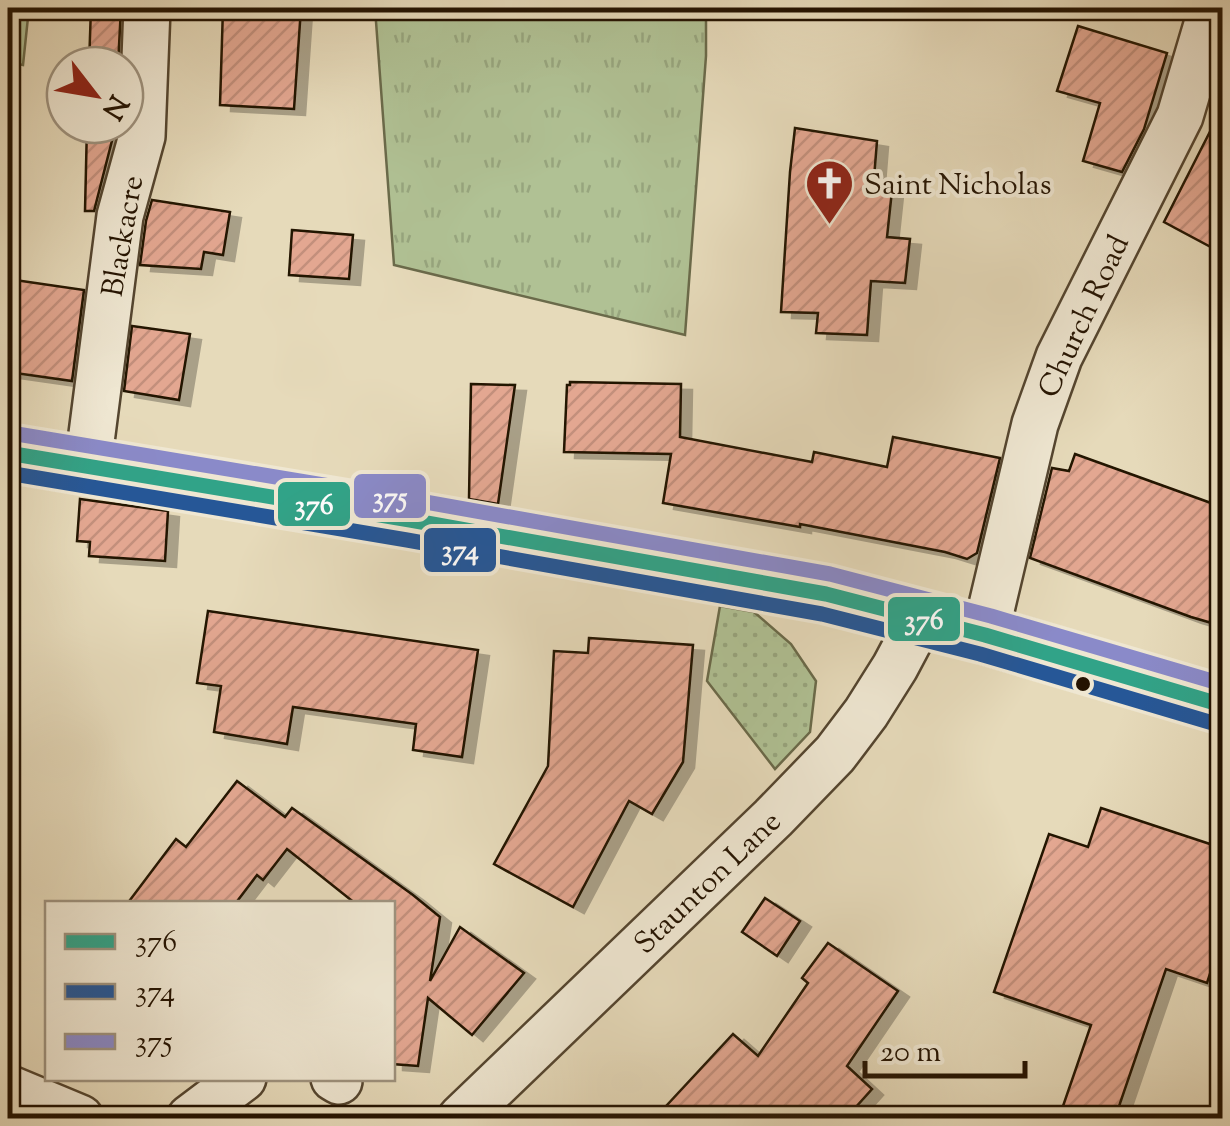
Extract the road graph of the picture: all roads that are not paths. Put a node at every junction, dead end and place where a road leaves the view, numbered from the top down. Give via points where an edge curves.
1 (147, 8) edge
2 (1212, 8) edge
3 (8, 453) edge
4 (88, 465) junction
5 (920, 618) junction
6 (985, 635) junction
7 (1222, 705) edge
8 (239, 1081) edge
9 (8, 1088) edge
10 (80, 1118) edge
11 (190, 1118) edge
12 (460, 1118) edge

1 - 4 street, Blackacre via 142,136 120,216
2 - 6 street, Church Road via 1180,116 1059,358 1036,424
3 - 4 highway
4 - 5 highway via 826,594
5 - 6 highway
5 - 12 street, Staunton Lane via 895,668 835,754
6 - 7 highway
8 - 11 street
9 - 10 street

